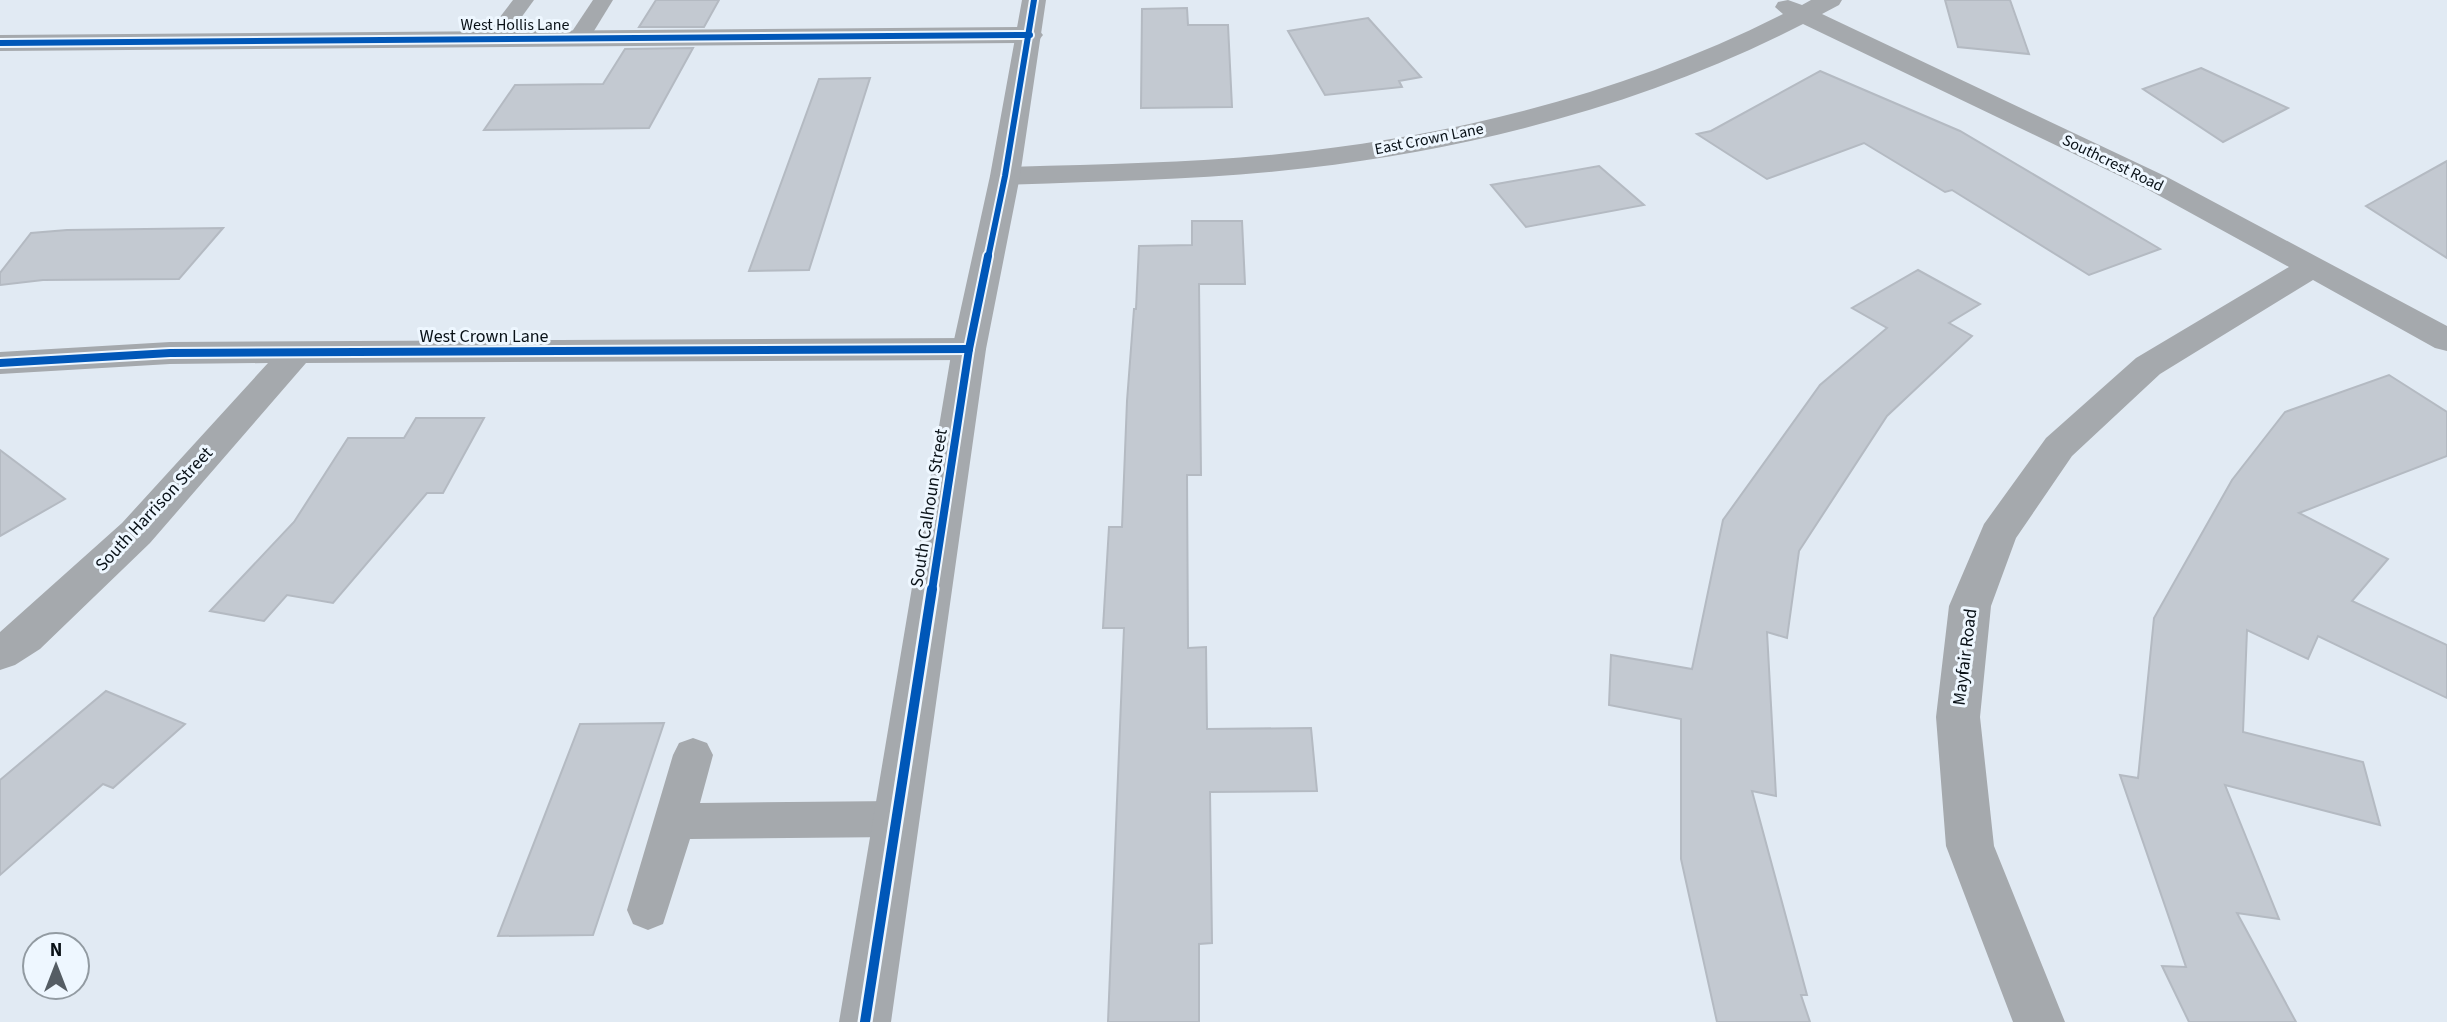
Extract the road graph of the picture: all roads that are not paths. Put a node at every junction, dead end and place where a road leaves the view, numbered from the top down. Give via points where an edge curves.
1 (524, 0) edge
2 (603, 0) edge
3 (1773, 0) edge
4 (1830, 0) edge
5 (1803, 15) junction
6 (1032, 18) edge
7 (494, 39) junction
8 (578, 39) junction
9 (0, 43) edge
10 (1006, 176) junction
11 (2312, 267) junction
12 (2447, 340) edge
13 (969, 349) junction
14 (296, 353) junction
15 (0, 363) edge
16 (0, 653) edge
17 (693, 755) dead end
18 (897, 819) junction
19 (675, 821) junction
20 (648, 910) dead end
21 (865, 1022) edge
22 (2039, 1022) edge

1 - 7 lane
2 - 8 lane
3 - 5 street, Southcrest Road
4 - 5 street, East Crown Lane
5 - 10 street, East Crown Lane via 1685,69 1601,99 1445,138 1346,155 1249,164
5 - 11 street, Southcrest Road via 2157,183
6 - 8 street, West Hollis Lane
6 - 10 street, South Calhoun Street
7 - 8 street, West Hollis Lane
7 - 9 street, West Hollis Lane
10 - 13 street, South Calhoun Street
11 - 12 street, Southcrest Road
11 - 22 street, Mayfair Road via 2148,366 2059,447 1998,534 1970,606 1958,717 1970,846
13 - 14 street, West Crown Lane
13 - 18 street, South Calhoun Street
14 - 15 street, West Crown Lane via 170,353
14 - 16 street, South Harrison Street via 136,533 25,637
17 - 19 lane
18 - 19 lane
18 - 21 street, South Calhoun Street
19 - 20 lane

